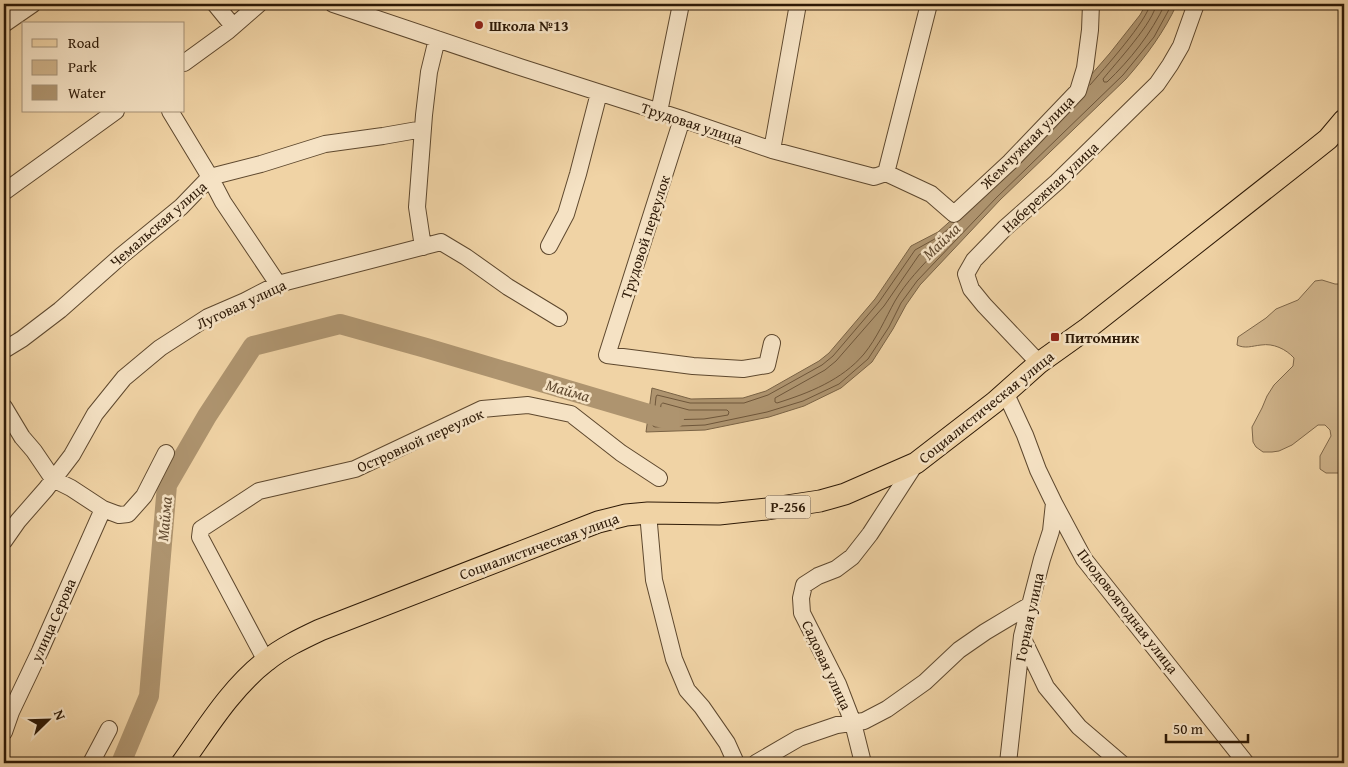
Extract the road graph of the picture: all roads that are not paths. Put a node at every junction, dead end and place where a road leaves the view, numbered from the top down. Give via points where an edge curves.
1 (33, 4) edge
2 (215, 4) edge
3 (259, 4) edge
4 (333, 4) edge
5 (681, 4) edge
6 (798, 4) edge
7 (929, 4) edge
8 (1091, 4) edge
9 (1196, 4) edge
10 (4, 24) edge
11 (234, 26) junction
12 (437, 39) junction
13 (185, 62) edge
14 (599, 93) junction
15 (115, 112) edge
16 (171, 112) edge
17 (659, 112) junction
18 (682, 119) junction
19 (1344, 120) edge
20 (423, 129) junction
21 (772, 150) junction
22 (886, 173) junction
23 (210, 178) junction
24 (4, 192) edge
25 (549, 246) dead end
26 (423, 247) junction
27 (278, 284) junction
28 (559, 318) dead end
29 (772, 343) dead end
30 (4, 350) edge
31 (1039, 362) junction
32 (1005, 392) junction
33 (4, 407) edge
34 (166, 453) dead end
35 (916, 463) junction
36 (659, 478) dead end
37 (53, 479) junction
38 (1054, 503) junction
39 (103, 509) junction
40 (648, 513) junction
41 (4, 541) edge
42 (1030, 605) junction
43 (1022, 636) junction
44 (266, 661) junction
45 (853, 723) junction
46 (109, 729) dead end
47 (4, 732) edge
48 (91, 763) edge
49 (182, 763) edge
50 (736, 763) edge
51 (756, 763) edge
52 (863, 763) edge
53 (1008, 763) edge
54 (1120, 763) edge
55 (1246, 763) edge

1 - 10 street
2 - 11 street
3 - 11 street
4 - 12 street, Трудовая улица
5 - 17 street
6 - 21 street
7 - 22 street
8 - 22 street, Жемчужная улица via 1085,68 1078,91 1010,162 954,214 931,194
9 - 31 street, Набережная улица via 1181,46 1157,84 980,253 966,274 970,289
11 - 13 street
12 - 14 street, Трудовая улица
12 - 20 street
14 - 17 street, Трудовая улица
14 - 25 street via 566,214
15 - 24 street
16 - 23 street
17 - 18 street, Трудовая улица
18 - 21 street, Трудовая улица
18 - 29 street, Трудовой переулок via 607,355 743,369 767,365
19 - 31 main road, Социалистическая улица / Р-256 via 1313,151 1088,328
20 - 23 street, Чемальская улица via 325,144
20 - 26 street via 417,207
21 - 22 street, Трудовая улица via 874,177
23 - 27 street
23 - 30 street, Чемальская улица via 182,206 60,310
26 - 27 street, Луговая улица
26 - 28 street, Луговая улица via 441,242
27 - 37 street, Луговая улица via 208,317 160,348 124,378 95,414 72,455
31 - 32 main road, Социалистическая улица / Р-256
32 - 35 main road, Социалистическая улица / Р-256
32 - 38 street, Плодовоягодная улица
33 - 37 street
34 - 39 street via 144,496 128,514 119,515
35 - 40 main road, Социалистическая улица / Р-256 via 845,494 820,501 719,514
35 - 45 street, Садовая улица via 852,557 836,570 804,585 802,613 838,684
36 - 44 street, Островной переулок via 571,414 528,406 482,410 355,469 258,491 201,529 200,537
37 - 39 street
37 - 41 street, Луговая улица
38 - 42 street, Горная улица via 1051,532
38 - 55 street, Плодовоягодная улица via 1084,559
39 - 47 street, улица Серова
40 - 44 main road, Социалистическая улица / Р-256 via 626,514 598,522 329,626
40 - 50 street via 654,580 674,659 687,690 727,743
42 - 43 street, Горная улица
42 - 45 street via 959,650 906,697 864,721
43 - 53 street, Горная улица
43 - 54 street via 1046,687 1079,727
44 - 49 main road, Социалистическая улица / Р-256 via 222,707
45 - 51 street via 799,738
45 - 52 street, Садовая улица
46 - 48 street

